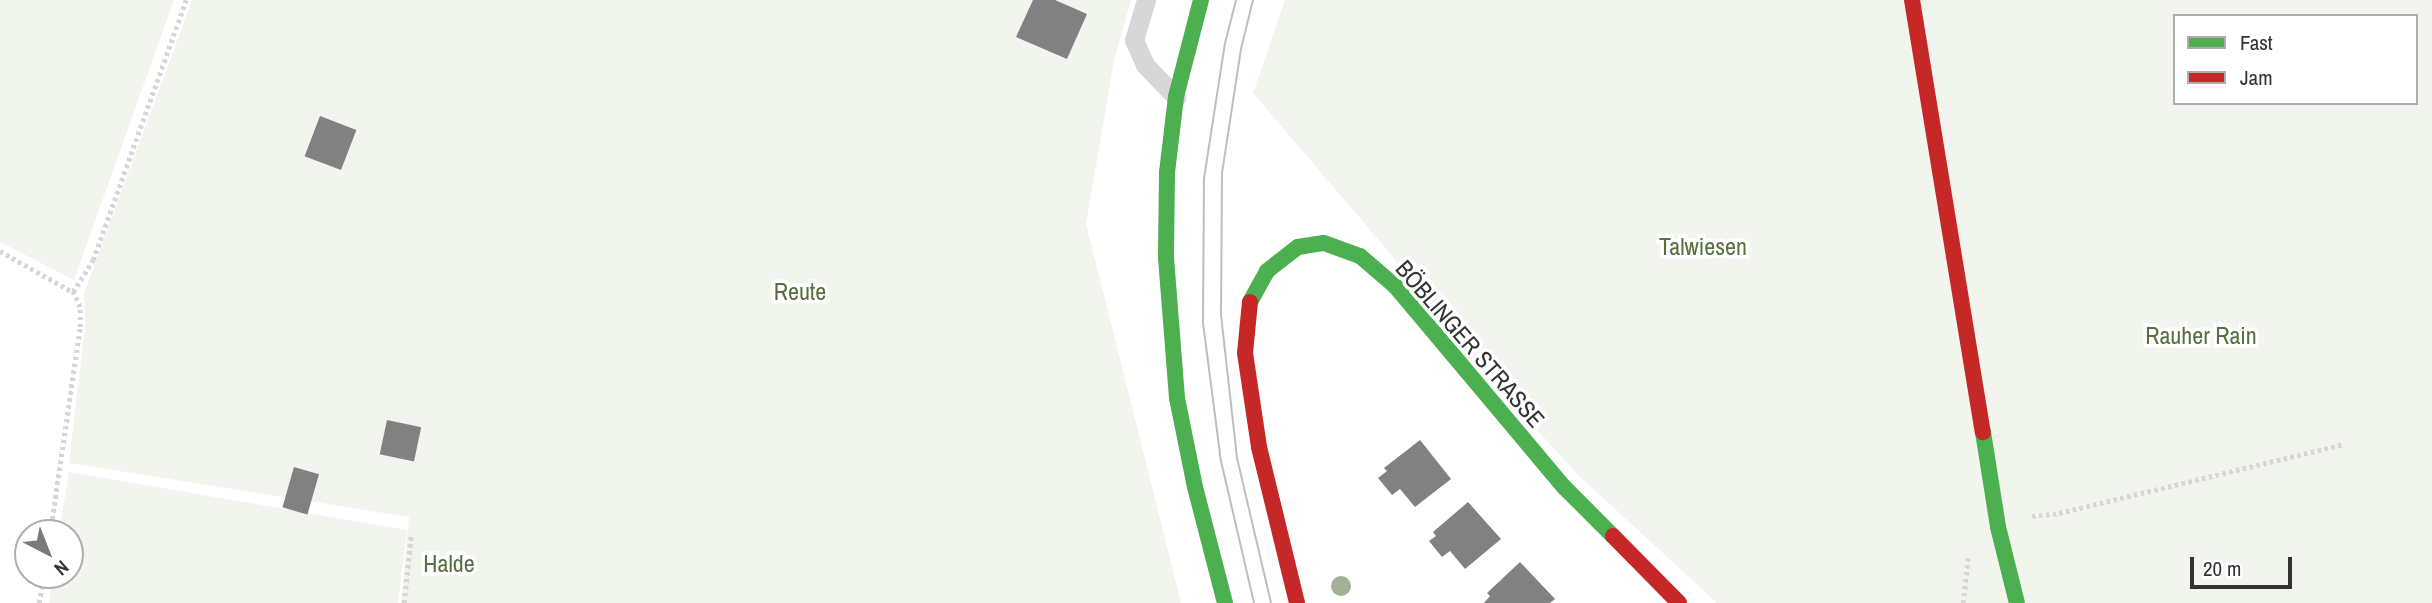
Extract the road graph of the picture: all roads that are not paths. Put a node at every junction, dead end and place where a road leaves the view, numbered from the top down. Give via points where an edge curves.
1 (1146, 0) edge
2 (1201, 0) edge
3 (1912, 0) edge
4 (1176, 97) junction
5 (1225, 603) edge
6 (1297, 603) edge
7 (1679, 603) edge
8 (2017, 603) edge

1 - 4 lane via 1134,40 1145,65
2 - 4 main road
3 - 8 main road via 1997,519
4 - 5 main road via 1167,172 1170,335 1189,461
6 - 7 main road, BÖBLINGER STRASSE via 1259,447 1245,353 1250,299 1267,271 1298,247 1324,243 1360,256 1396,287 1564,487

